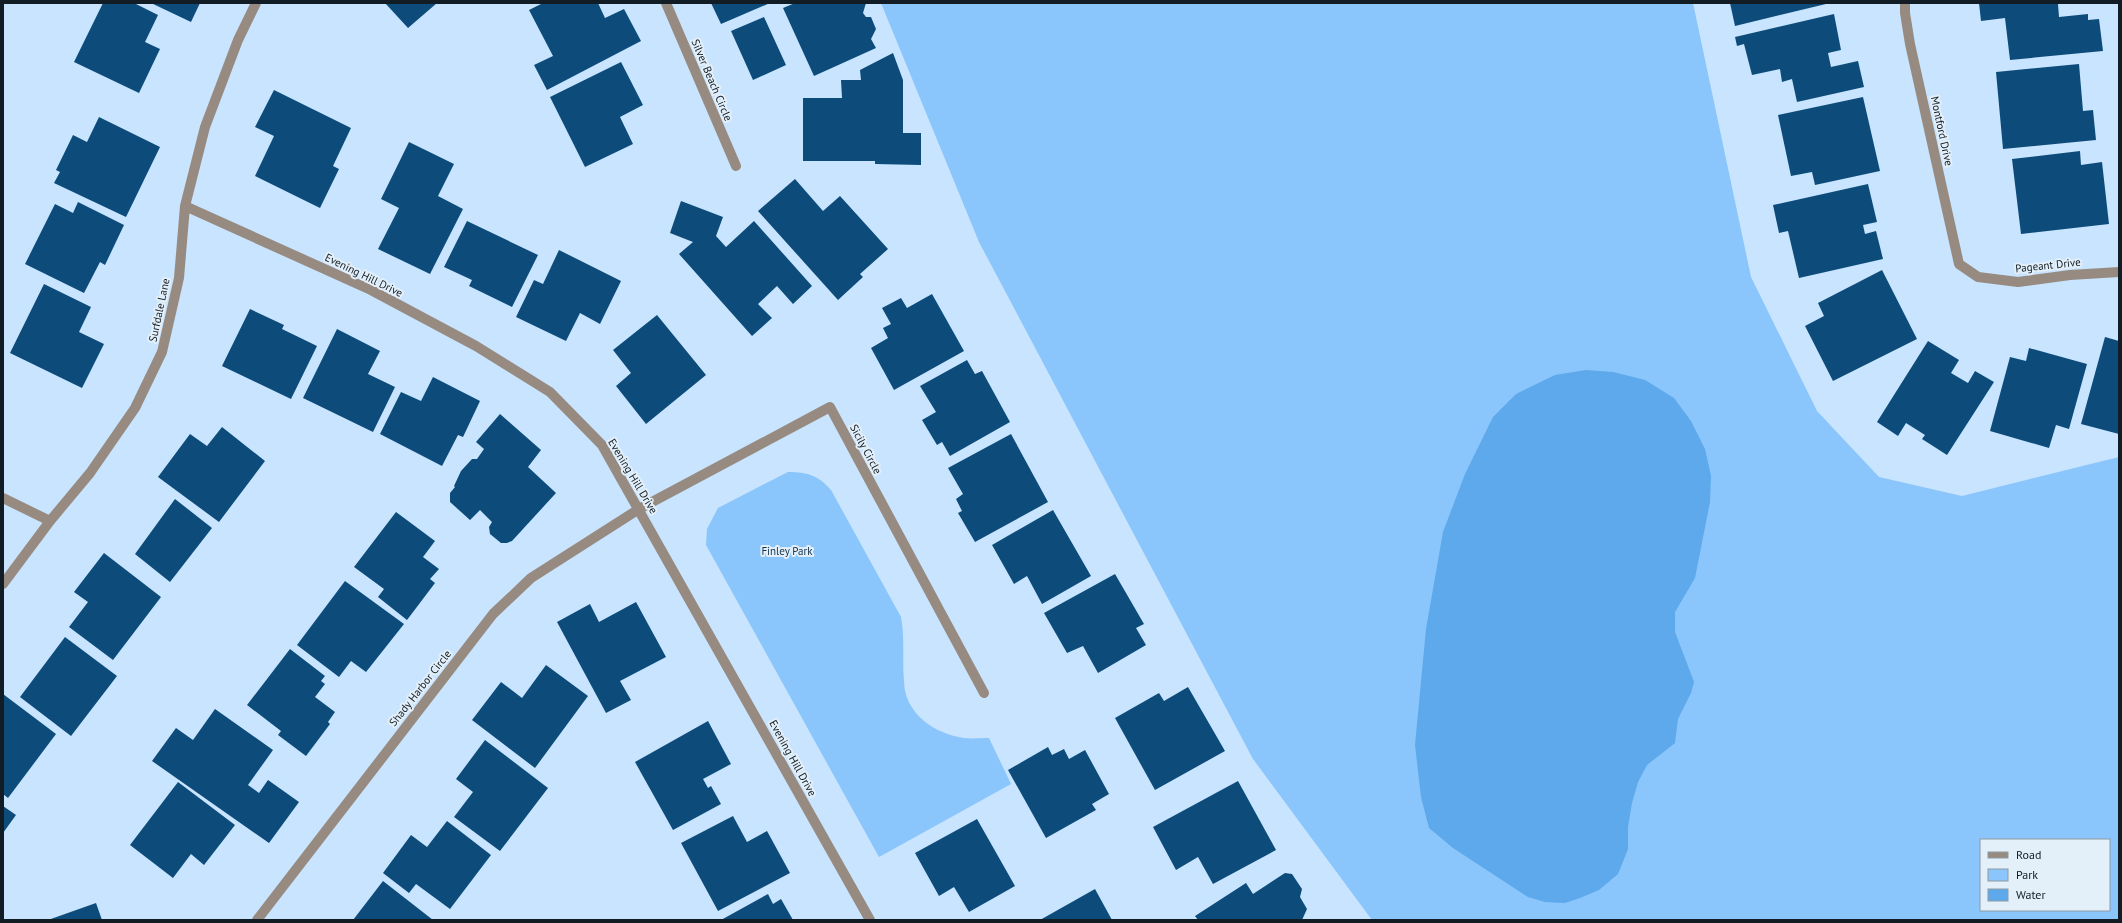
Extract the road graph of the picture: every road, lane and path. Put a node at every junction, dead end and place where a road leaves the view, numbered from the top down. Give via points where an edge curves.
1 (256, 3) edge
2 (666, 3) edge
3 (1905, 3) edge
4 (736, 166) dead end
5 (185, 206) junction
6 (1959, 264) joint
7 (2119, 272) edge
8 (3, 498) edge
9 (639, 509) junction
10 (50, 521) junction
11 (3, 584) edge
12 (984, 693) dead end
13 (257, 920) edge
14 (870, 920) edge

1 - 5 street, Surfdale Lane via 238,40 205,127
2 - 4 street, Silver Beach Circle
3 - 6 street, Montford Drive via 1910,44
5 - 9 street, Evening Hill Drive via 371,290 476,346 550,392 602,445
5 - 10 street, Surfdale Lane via 179,278 162,352 135,408 90,473
6 - 7 street, Pageant Drive via 1978,277 2018,282
8 - 10 street
9 - 12 street, Sicily Circle via 830,407
9 - 13 street, Shady Harbor Circle via 531,578 493,614
9 - 14 street, Evening Hill Drive
10 - 11 street, Surfdale Lane

